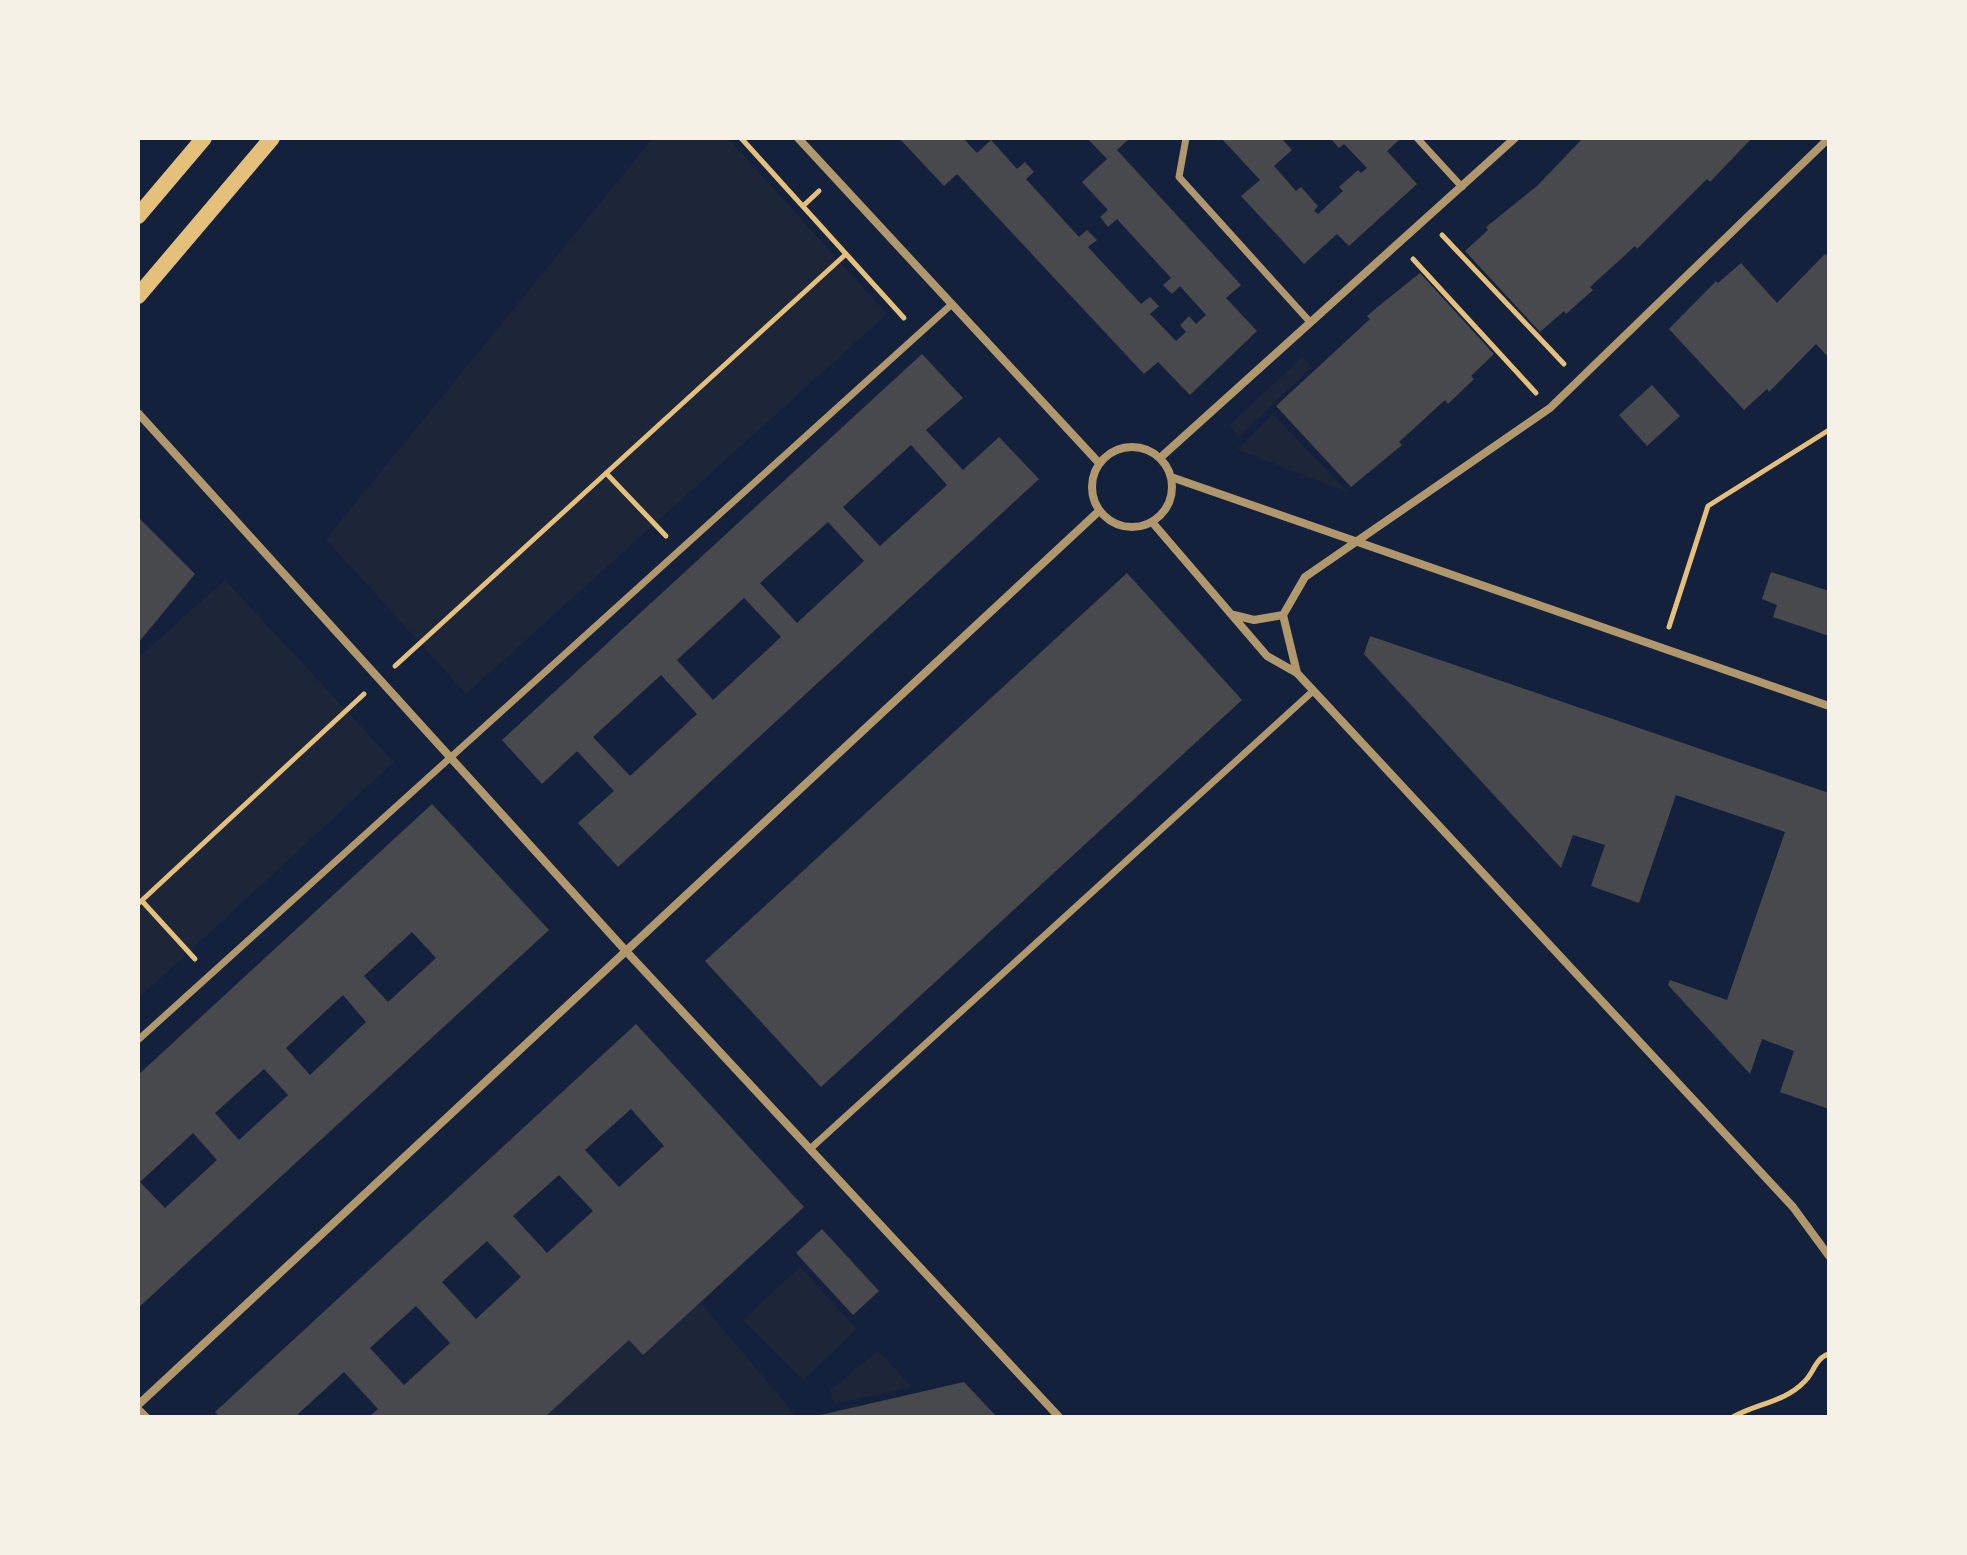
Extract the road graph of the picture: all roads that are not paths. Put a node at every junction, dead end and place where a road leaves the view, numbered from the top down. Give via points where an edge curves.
1 (204, 138) edge
2 (272, 138) edge
3 (798, 138) edge
4 (1186, 138) edge
5 (1417, 138) edge
6 (1515, 138) edge
7 (1829, 138) edge
8 (1462, 187) junction
9 (138, 216) edge
10 (138, 296) edge
11 (952, 304) junction
12 (1310, 322) junction
13 (138, 413) edge
14 (1160, 458) junction
15 (1099, 463) junction
16 (1171, 477) junction
17 (1099, 511) junction
18 (1152, 522) junction
19 (1359, 541) junction
20 (1233, 615) junction
21 (1283, 615) junction
22 (1297, 673) junction
23 (1313, 691) junction
24 (1829, 706) edge
25 (451, 758) junction
26 (625, 950) junction
27 (138, 1040) edge
28 (810, 1149) junction
29 (1829, 1256) edge
30 (138, 1407) edge
31 (146, 1417) edge
32 (1059, 1417) edge

1 - 9 main road
2 - 10 main road
3 - 11 street
4 - 12 street via 1179,177
5 - 8 street
6 - 8 street
7 - 19 street via 1550,408
8 - 12 street
11 - 15 street
11 - 25 street
12 - 14 street
13 - 25 street
14 - 15 street via 1136,447 1109,454
14 - 16 street
15 - 17 street via 1092,478
16 - 18 street via 1165,510
16 - 19 street
17 - 18 street via 1118,524
17 - 26 street
18 - 20 street
19 - 21 street via 1305,577
19 - 24 street
20 - 21 street via 1254,620
20 - 22 street via 1267,656
21 - 22 street
22 - 23 street
23 - 28 street
23 - 29 street via 1793,1207
25 - 26 street
25 - 27 street
26 - 28 street
26 - 30 street
28 - 32 street
30 - 31 street

